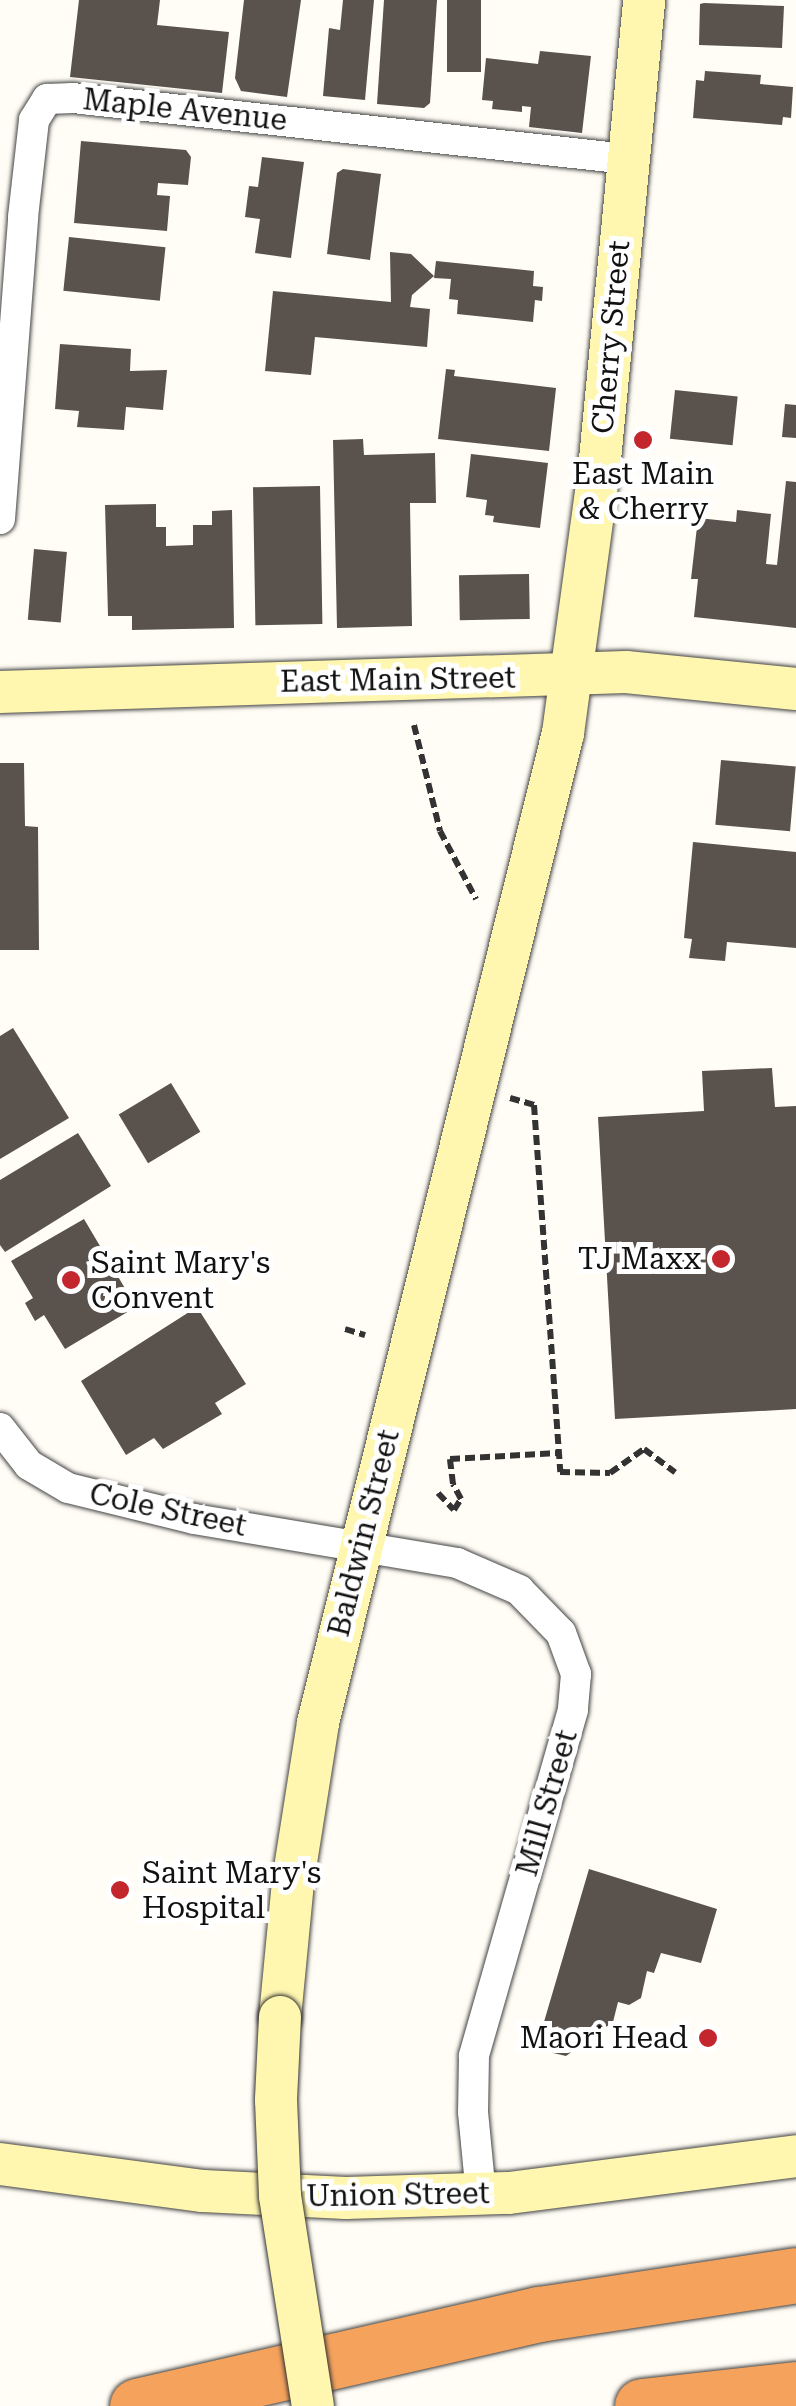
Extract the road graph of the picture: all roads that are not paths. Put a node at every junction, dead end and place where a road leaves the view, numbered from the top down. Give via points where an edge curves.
1 (644, 0) edge
2 (627, 159) junction
3 (9, 291) edge
4 (0, 518) edge
5 (574, 674) junction
6 (796, 689) edge
7 (0, 692) edge
8 (0, 1428) edge
9 (360, 1547) junction
10 (796, 2156) edge
11 (0, 2164) edge
12 (480, 2195) junction
13 (796, 2276) edge
14 (796, 2389) edge
15 (137, 2406) edge
16 (312, 2406) edge
17 (642, 2406) edge

1 - 2 main road, Cherry Street
2 - 3 street, Maple Avenue via 53,98 42,102 34,120
2 - 5 main road, Cherry Street
3 - 4 street, Maple Avenue
5 - 6 main road, East Main Street via 652,674
5 - 7 main road, East Main Street
5 - 9 main road, Baldwin Street via 551,792
8 - 9 street, Cole Street via 28,1465 92,1496
9 - 12 street, Mill Street via 457,1563 519,1590 561,1634 576,1674 568,1736 477,2036 472,2082
9 - 16 main road, Baldwin Street, bridge via 305,1792 280,2017 280,2196
10 - 12 main road, Union Street
11 - 12 main road, Union Street via 279,2196
13 - 15 highway via 540,2314
14 - 17 highway

